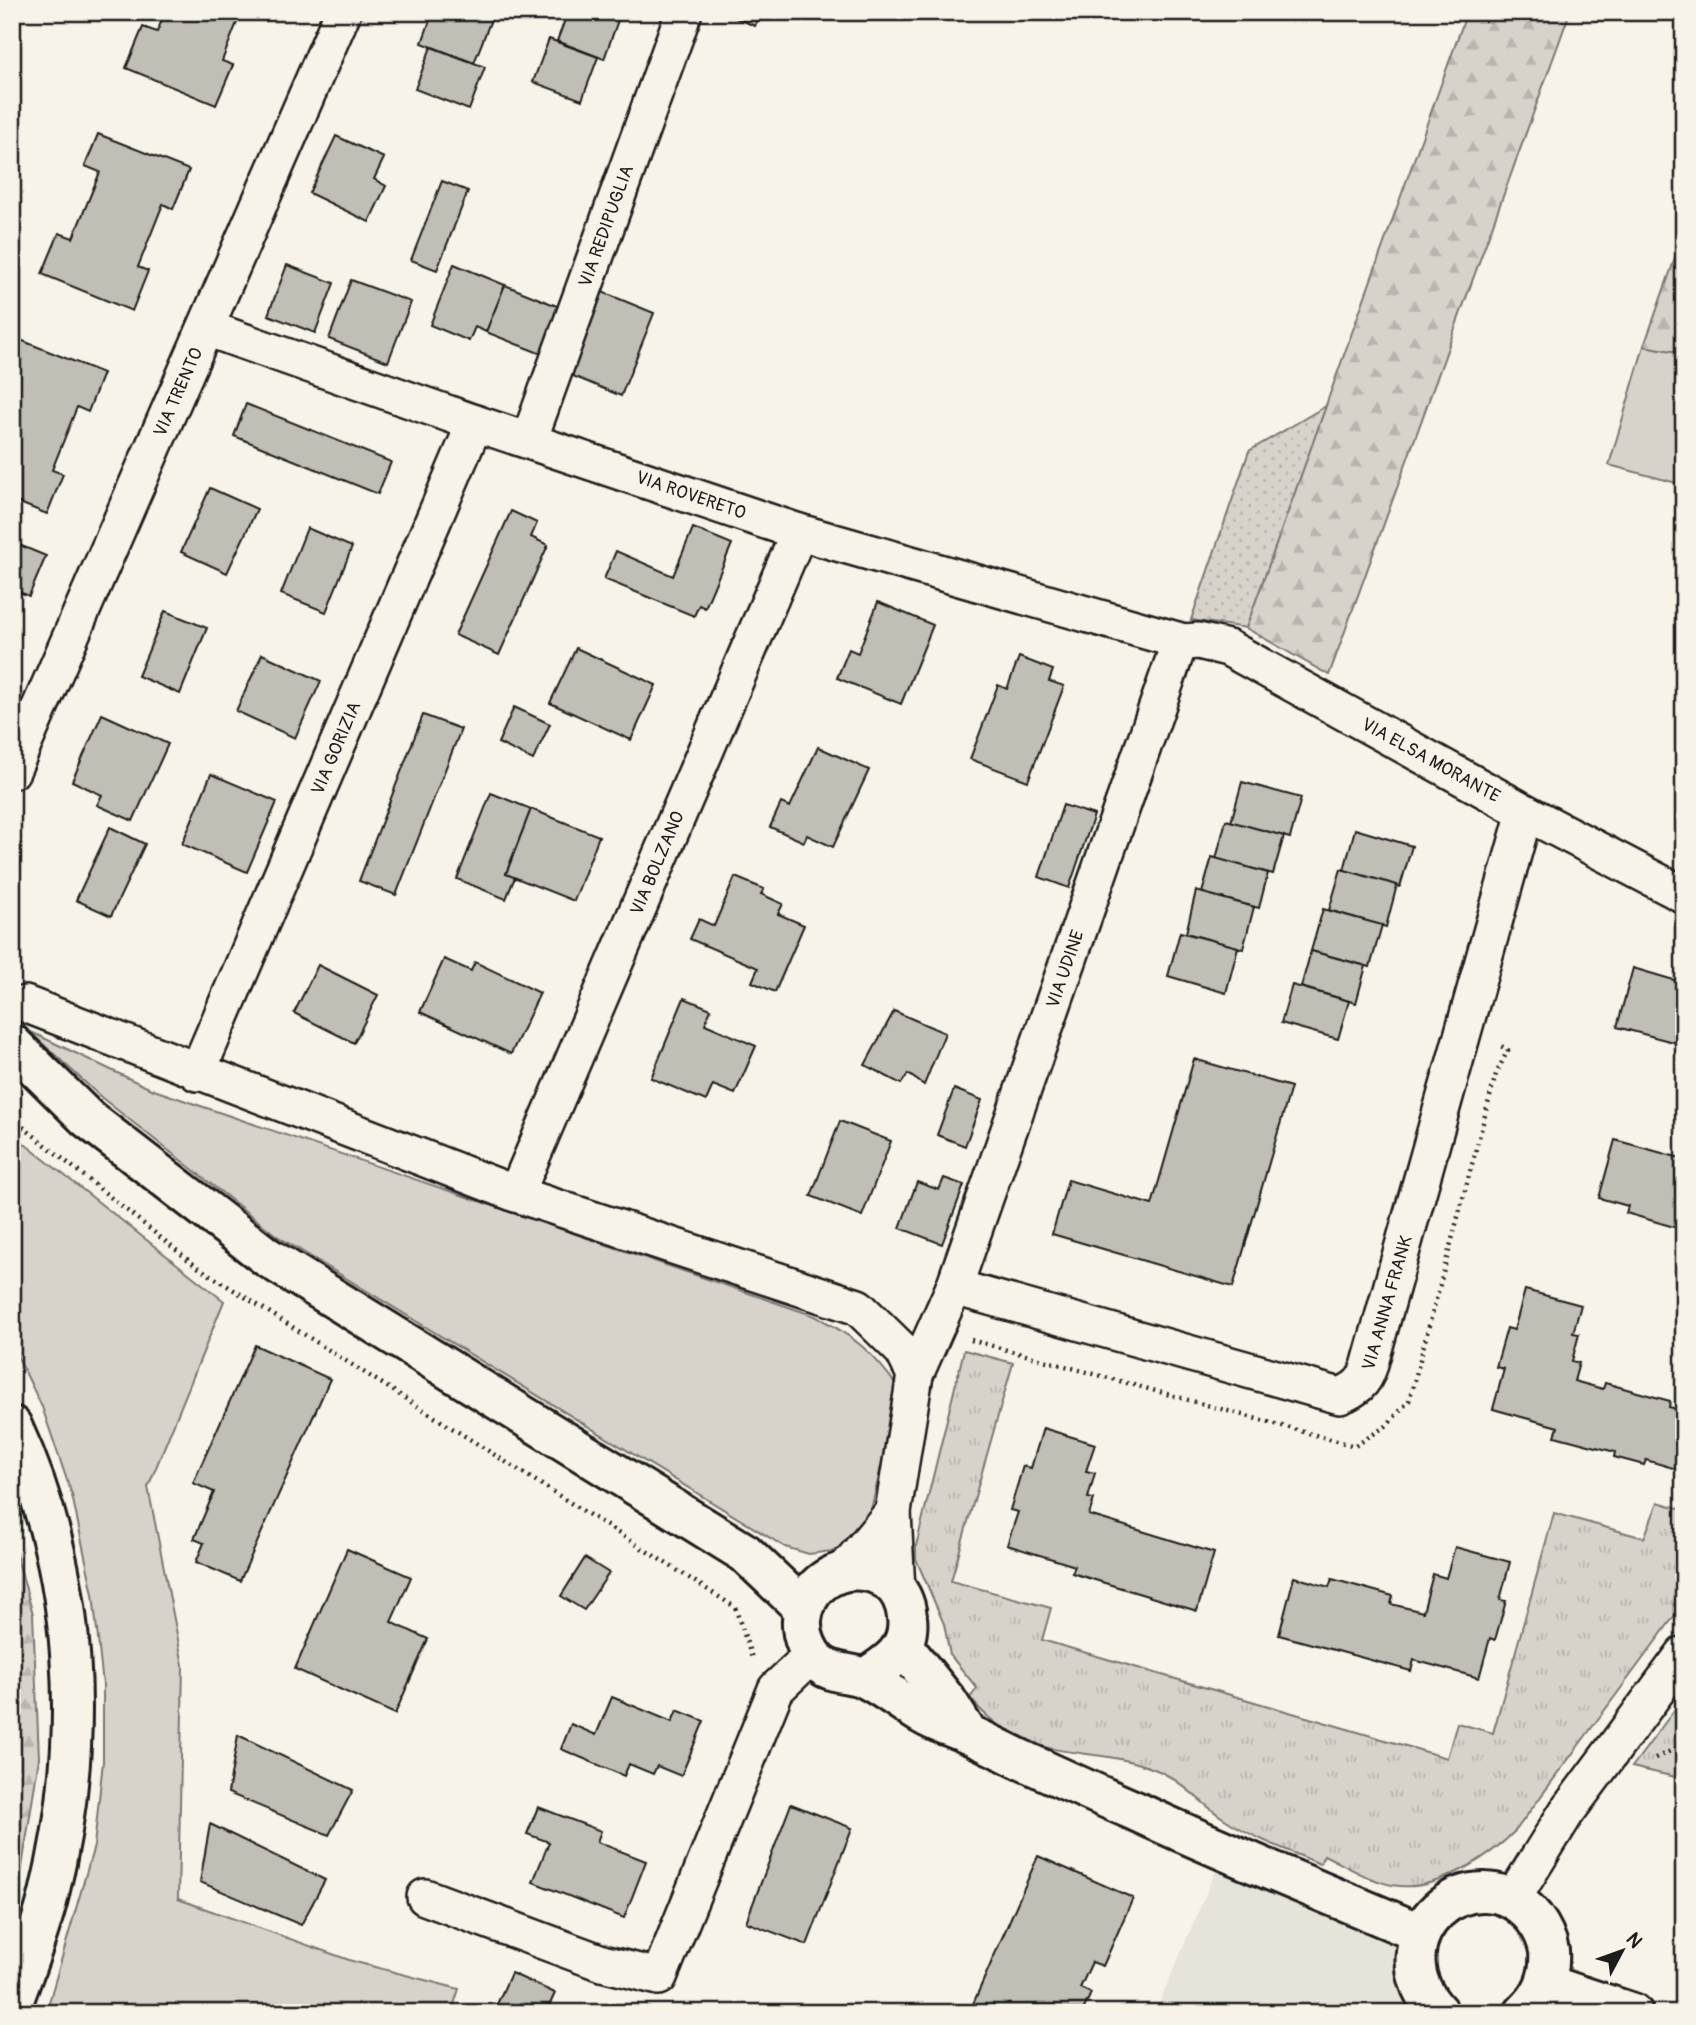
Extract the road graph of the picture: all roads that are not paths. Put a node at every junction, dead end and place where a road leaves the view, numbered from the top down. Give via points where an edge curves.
1 (343, 12) edge
2 (684, 12) edge
3 (205, 328) junction
4 (475, 423) junction
5 (529, 440) junction
6 (799, 531) junction
7 (1180, 646) junction
8 (12, 771) edge
9 (1525, 812) junction
10 (1684, 895) edge
11 (25, 1004) dead end
12 (12, 1045) edge
13 (197, 1073) junction
14 (516, 1194) junction
15 (954, 1287) junction
16 (915, 1375) junction
17 (12, 1426) edge
18 (892, 1512) junction
19 (745, 1553) junction
20 (836, 1574) junction
21 (897, 1591) junction
22 (804, 1609) junction
23 (903, 1646) junction
24 (1684, 1654) edge
25 (812, 1656) junction
26 (865, 1678) junction
27 (966, 1731) junction
28 (425, 1896) dead end
29 (1512, 1900) junction
30 (1420, 1933) junction
31 (1535, 1998) edge
32 (12, 2005) edge
33 (1439, 2013) edge
34 (1633, 2013) edge

1 - 3 street, VIA TRENTO
2 - 5 street, VIA REDIPUGLIA
3 - 4 street, VIA ROVERETO
3 - 8 street, VIA TRENTO
4 - 5 street, VIA ROVERETO
4 - 13 street, VIA GORIZIA
5 - 6 street, VIA ROVERETO
6 - 7 street, VIA ROVERETO
6 - 14 street, VIA BOLZANO
7 - 9 street, VIA ELSA MORANTE via 1198,640 1228,648
7 - 15 street, VIA UDINE
9 - 10 street, VIA ELSA MORANTE
9 - 15 street, VIA ANNA FRANK via 1369,1367 1354,1390 1340,1396
11 - 13 street
12 - 19 street via 87,1118 267,1257
13 - 14 street
14 - 16 street via 858,1307 902,1351
15 - 16 street, VIA UDINE
16 - 18 street, VIA UDINE
17 - 32 street via 46,1516 60,1578 74,1718 49,1894
18 - 20 street
18 - 21 street, VIA UDINE
19 - 20 street
19 - 22 street
20 - 21 street via 872,1573
20 - 22 street via 811,1592
21 - 23 street via 908,1616
22 - 25 street via 802,1627
23 - 26 street via 892,1662
23 - 27 street
24 - 29 street via 1566,1813
25 - 26 street via 837,1674
25 - 28 street via 776,1689 659,1977 601,1963
26 - 27 street via 929,1720
27 - 30 street via 1172,1829
29 - 30 street via 1492,1893 1449,1900 1432,1914
29 - 31 street via 1541,1926 1548,1945 1550,1965
30 - 33 street via 1416,1975 1424,1996
31 - 34 street

